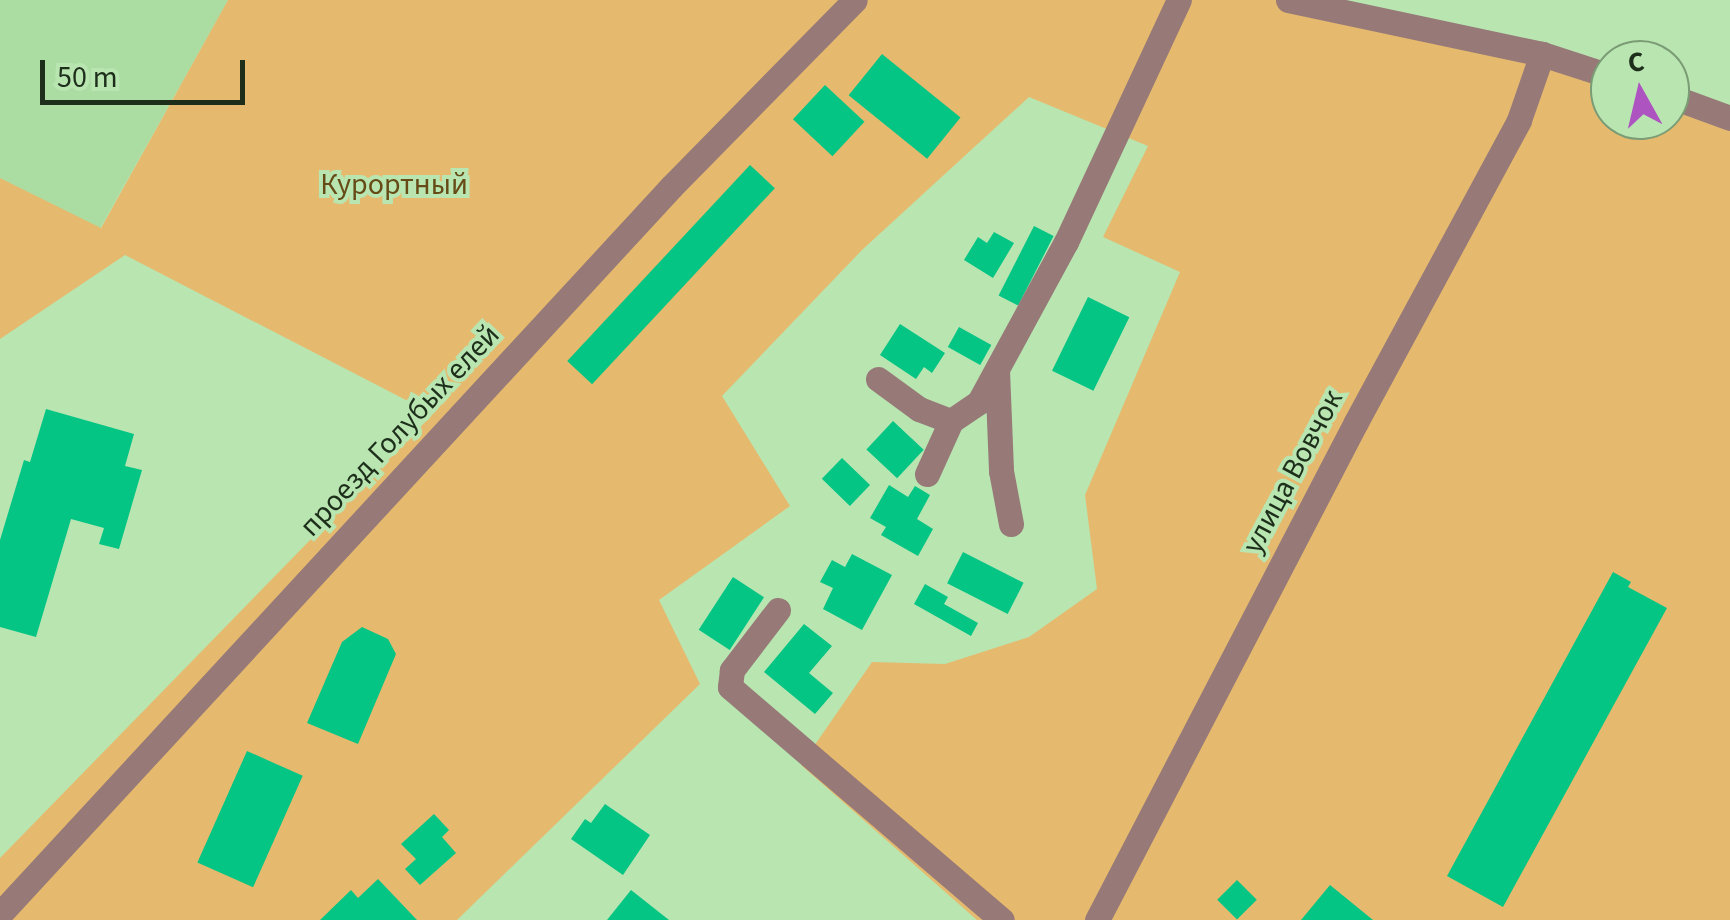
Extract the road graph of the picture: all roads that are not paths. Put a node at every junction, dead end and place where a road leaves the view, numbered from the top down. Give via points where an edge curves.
1 (855, 0) edge
2 (1179, 0) edge
3 (1288, 0) edge
4 (1542, 54) junction
5 (1590, 70) edge
6 (1690, 103) edge
7 (1730, 118) edge
8 (996, 370) junction
9 (878, 379) dead end
10 (951, 421) junction
11 (927, 474) dead end
12 (1011, 524) dead end
13 (778, 610) dead end
14 (0, 914) edge
15 (1002, 920) edge
16 (1096, 920) edge

1 - 14 street, проезд Голубых елей via 658,201
2 - 8 street via 1066,242
3 - 4 street
4 - 5 street
4 - 16 street, улица Вовчок via 1520,120
6 - 7 street
8 - 10 street via 979,402
8 - 12 street
9 - 10 street via 919,409
10 - 11 street
13 - 15 street via 732,670 730,687

